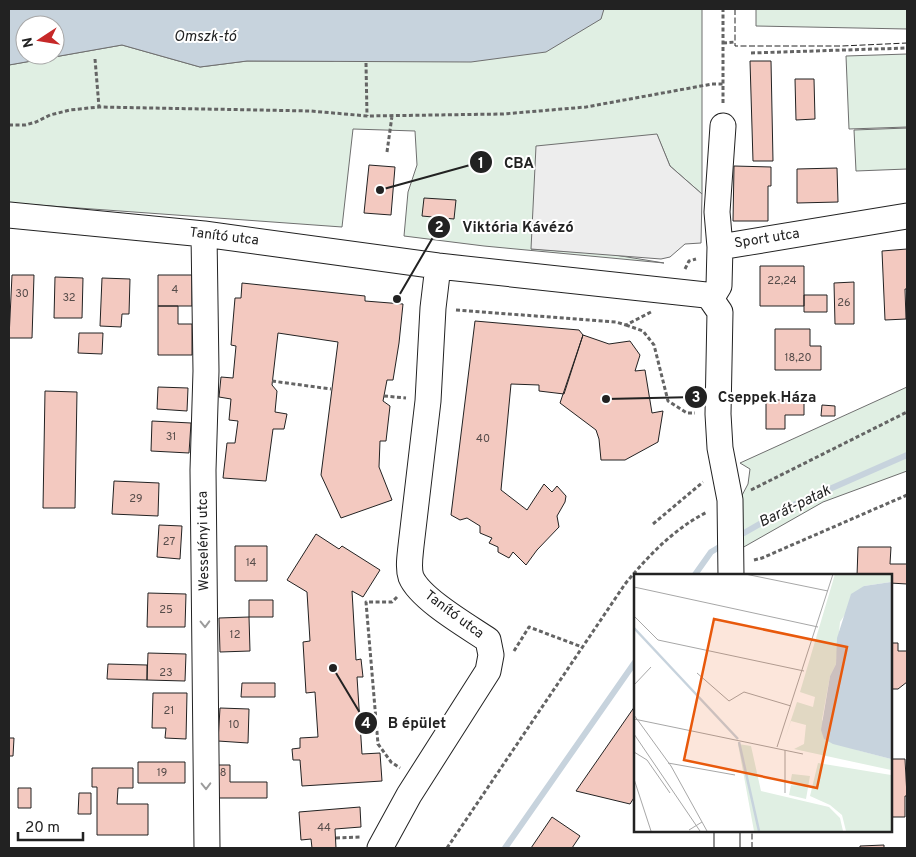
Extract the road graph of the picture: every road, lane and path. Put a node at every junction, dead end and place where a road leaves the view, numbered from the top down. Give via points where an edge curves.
1 (723, 9) edge
2 (735, 42) dead end
3 (723, 43) junction
4 (907, 48) edge
5 (751, 53) dead end
6 (95, 59) dead end
7 (366, 63) dead end
8 (723, 84) junction
9 (99, 106) junction
10 (367, 116) junction
11 (392, 116) junction
12 (9, 125) edge
13 (722, 126) joint
14 (387, 152) dead end
15 (9, 215) edge
16 (907, 216) edge
17 (204, 234) junction
18 (720, 247) junction
19 (438, 266) junction
20 (712, 299) junction
21 (626, 325) dead end
22 (272, 381) dead end
23 (332, 389) dead end
24 (907, 412) edge
25 (718, 414) junction
26 (724, 473) junction
27 (907, 495) edge
28 (730, 506) junction
29 (653, 524) dead end
30 (736, 568) edge
31 (414, 582) junction
32 (488, 640) junction
33 (582, 647) junction
34 (418, 780) junction
35 (727, 832) edge
36 (206, 848) edge
37 (380, 848) edge
38 (447, 848) edge
39 (726, 848) edge

1 - 3 path
2 - 3 path
3 - 8 path
4 - 5 path
6 - 9 path
7 - 10 path
8 - 11 path via 561,110
8 - 13 path
9 - 10 path via 310,111
9 - 12 path via 50,115 25,125
10 - 11 path
11 - 14 path
13 - 18 street via 717,212
15 - 17 street, Tanító utca
16 - 18 street, Sport utca
17 - 19 street, Tanító utca
17 -> 36 street, Wesselényi utca
18 - 20 street, Sport utca via 719,286
19 - 20 street, Tanító utca via 684,292
19 - 31 street, Tanító utca via 428,401 410,555
20 - 25 street via 720,312
21 - 25 path via 643,331 654,345 668,402 687,413
22 - 23 path
24 - 28 path
25 - 26 street
26 - 28 street
26 - 29 path via 707,479
27 - 30 path
28 - 30 street
28 - 33 path via 691,520 655,550 625,584
31 - 32 street, Tanító utca via 430,600
31 - 34 path via 392,602 366,602 378,744 391,762
32 - 33 path via 511,655 529,627
32 - 34 street, Tanító utca via 492,655 488,671
33 - 38 path
34 - 37 street, Tanító utca
35 - 39 street

